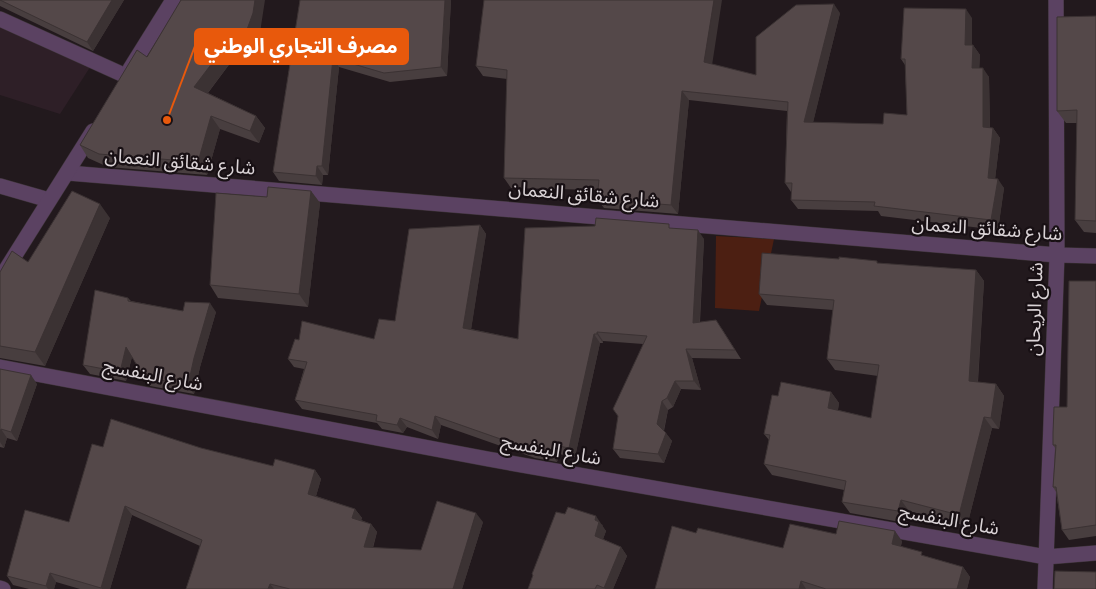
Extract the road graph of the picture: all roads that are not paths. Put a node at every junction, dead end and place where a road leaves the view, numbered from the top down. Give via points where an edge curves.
1 (173, 0) edge
2 (1056, 0) edge
3 (0, 19) edge
4 (126, 76) junction
5 (116, 92) edge
6 (102, 116) edge
7 (68, 173) junction
8 (0, 186) edge
9 (49, 200) junction
10 (1057, 255) junction
11 (1096, 256) edge
12 (0, 279) edge
13 (0, 367) edge
14 (1096, 553) edge
15 (1046, 557) junction
16 (1045, 589) edge

1 - 4 street
2 - 10 street, شارع الريحان
3 - 4 street
4 - 5 street
6 - 7 street
7 - 9 street
7 - 10 street, شارع شقائق النعمان
8 - 9 street
9 - 12 street
10 - 11 street, شارع شقائق النعمان
10 - 15 street, شارع الريحان
13 - 15 street, شارع البنفسج via 488,459
14 - 15 street, شارع البنفسج
15 - 16 street, شارع الريحان

